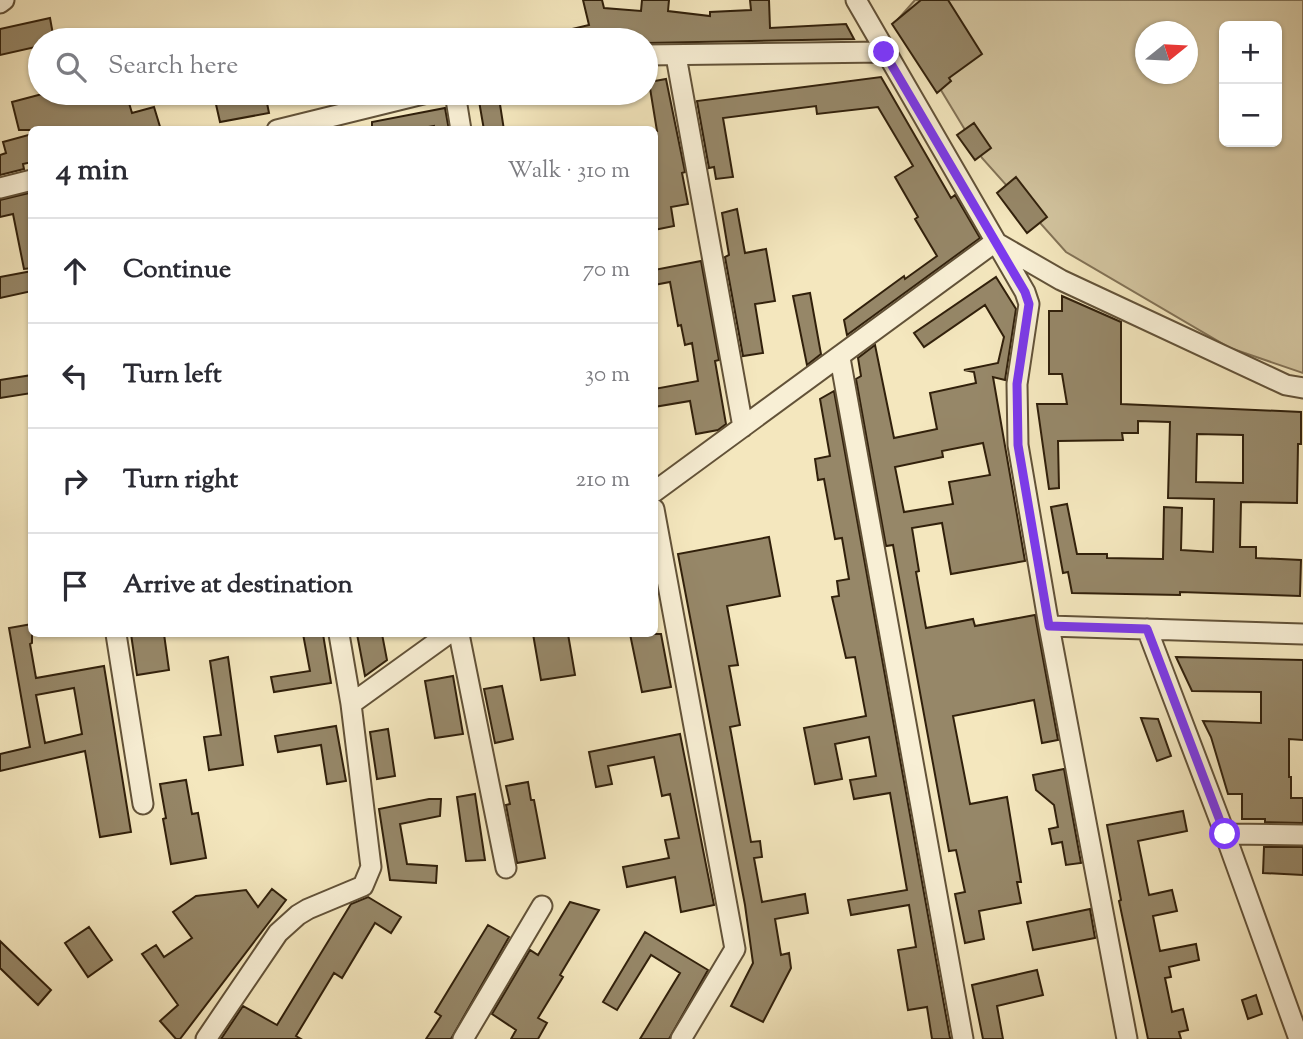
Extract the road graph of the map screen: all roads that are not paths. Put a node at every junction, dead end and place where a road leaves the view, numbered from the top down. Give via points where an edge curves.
1 (856, 0) edge
2 (884, 52) junction
3 (658, 55) edge
4 (676, 56) junction
5 (378, 105) edge
6 (457, 105) edge
7 (293, 126) edge
8 (460, 126) edge
9 (28, 181) edge
10 (0, 188) edge
11 (995, 242) junction
12 (840, 358) junction
13 (1303, 388) edge
14 (743, 427) junction
15 (658, 489) edge
16 (658, 531) edge
17 (1049, 626) junction
18 (1147, 629) junction
19 (1303, 634) edge
20 (116, 637) edge
21 (340, 637) edge
22 (444, 637) edge
23 (460, 637) edge
24 (351, 704) junction
25 (143, 804) dead end
26 (1225, 834) junction
27 (1303, 835) edge
28 (506, 868) dead end
29 (542, 906) dead end
30 (206, 1039) edge
31 (463, 1039) edge
32 (681, 1039) edge
33 (963, 1039) edge
34 (1127, 1039) edge
35 (1299, 1039) edge

1 - 2 street
2 - 4 street
2 - 11 street
3 - 4 street
4 - 14 street
5 - 7 street
6 - 8 street
9 - 10 street
11 - 12 street
11 - 13 street via 1073,286 1286,385
11 - 17 street via 1029,304 1017,384 1018,445
12 - 14 street
12 - 33 street
14 - 15 street
16 - 32 street via 734,949
17 - 18 street
17 - 34 street
18 - 19 street
18 - 26 street
20 - 25 street
21 - 24 street
22 - 24 street
23 - 28 street
24 - 30 street via 372,855 368,875 363,886 308,909 278,933
26 - 27 street
26 - 35 street
29 - 31 street

